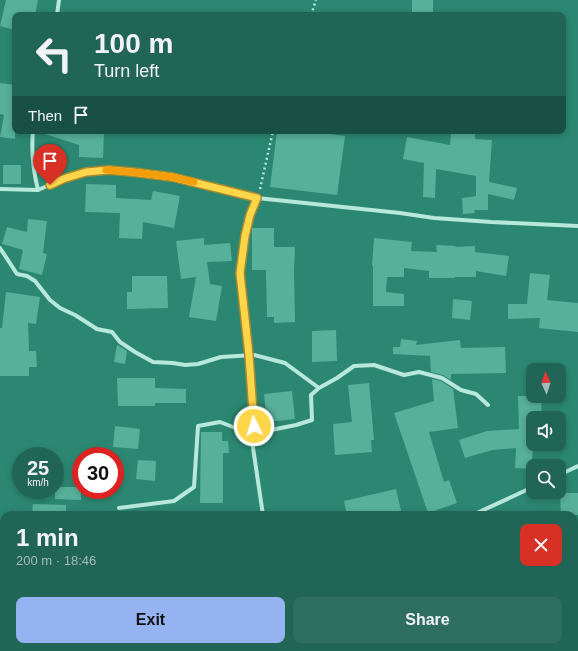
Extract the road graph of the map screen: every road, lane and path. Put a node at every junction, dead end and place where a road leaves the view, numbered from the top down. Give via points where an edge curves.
1 (316, 0) edge
2 (60, 2) edge
3 (58, 12) edge
4 (312, 12) edge
5 (33, 134) edge
6 (272, 134) edge
7 (0, 189) edge
8 (38, 190) junction
9 (257, 198) junction
10 (578, 226) edge
11 (0, 248) edge
12 (249, 355) junction
13 (319, 388) junction
14 (488, 406) dead end
15 (251, 434) junction
16 (578, 466) edge
17 (566, 472) edge
18 (526, 491) edge
19 (119, 508) dead end
20 (262, 511) edge
21 (481, 511) edge

1 - 4 path
2 - 3 street
5 - 8 street via 31,145
6 - 9 path
7 - 8 street
8 - 9 street via 86,172 109,170 172,177
9 - 10 street via 434,218
9 - 12 street via 246,229 240,273
11 - 12 street via 17,274 35,281 60,308 97,329 112,332 120,342 153,362 198,364 221,357
12 - 13 street via 285,363
12 - 15 street via 254,426
13 - 14 street via 354,366 374,365 404,375 419,372 442,378 461,390 476,394
13 - 15 street via 310,395 312,420
15 - 19 street via 220,422 198,426 194,486 174,501
15 - 20 street
16 - 17 street
18 - 21 street

